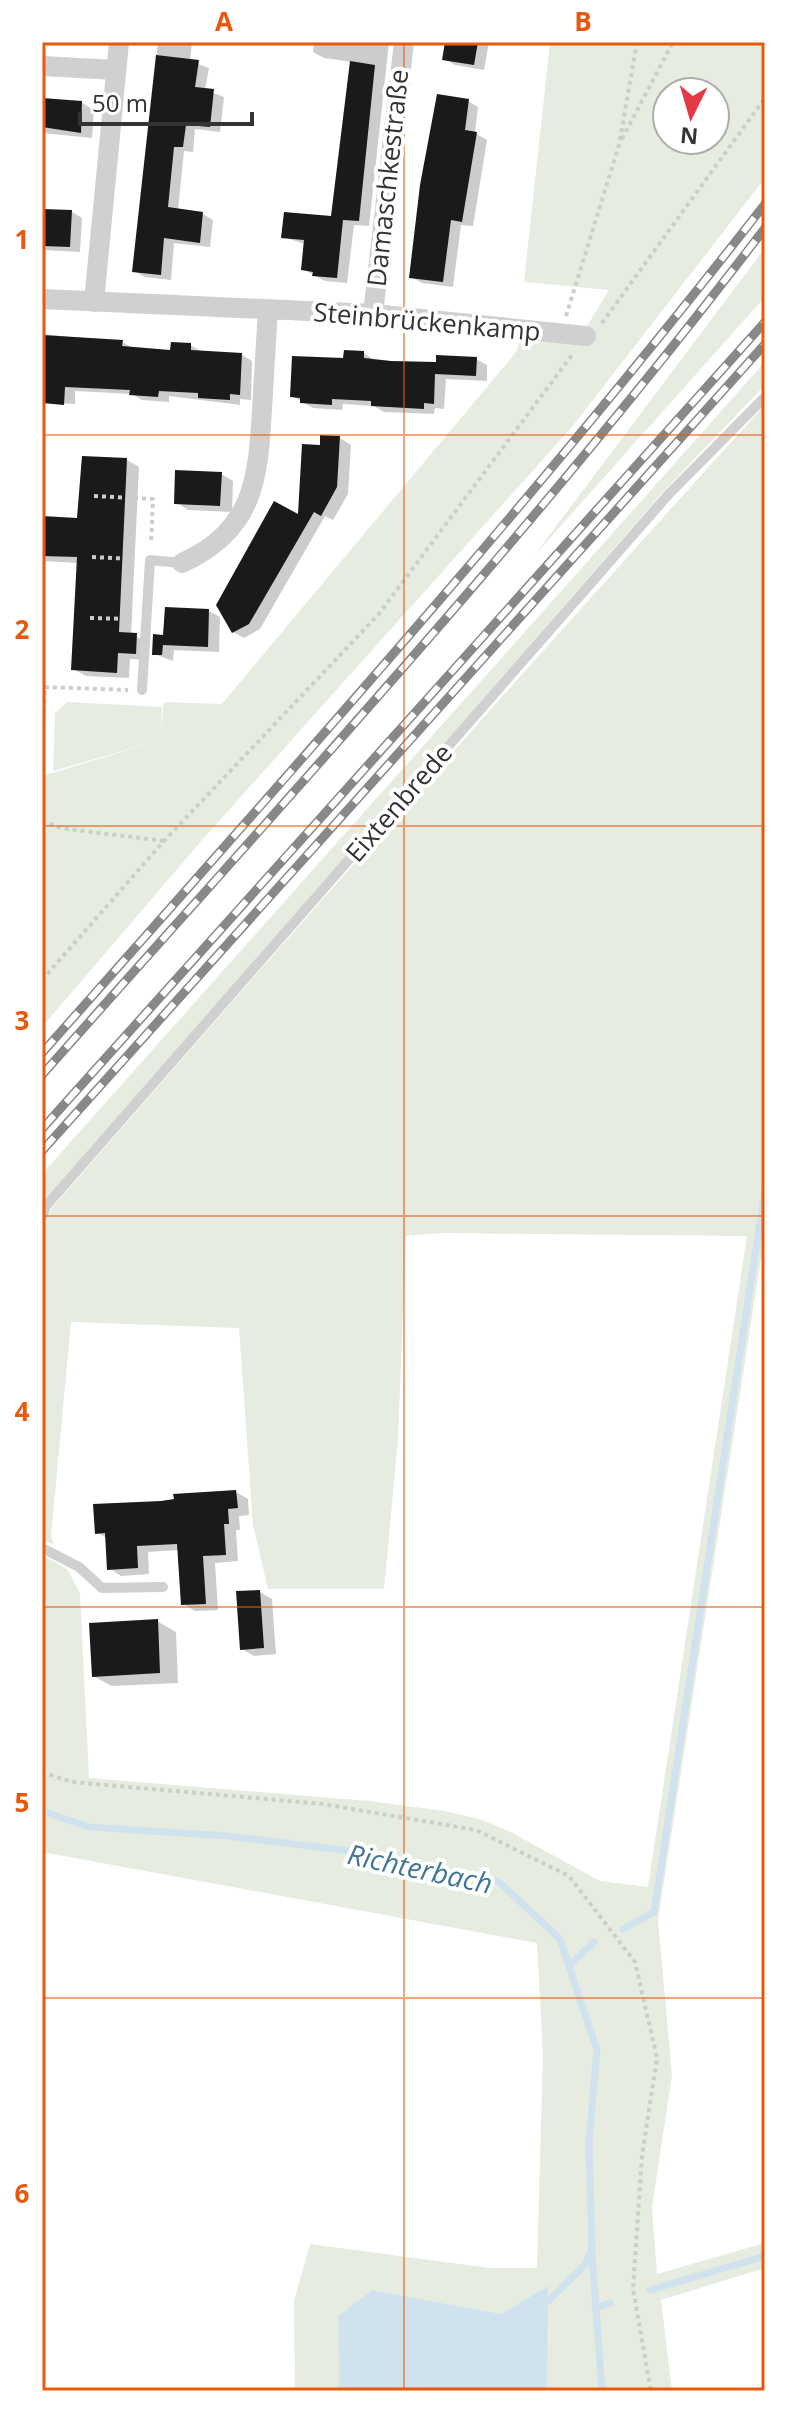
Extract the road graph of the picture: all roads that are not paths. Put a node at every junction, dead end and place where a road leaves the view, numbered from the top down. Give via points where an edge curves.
1 (119, 42) edge
2 (404, 42) edge
3 (42, 66) edge
4 (116, 70) junction
5 (42, 299) edge
6 (94, 302) junction
7 (268, 309) junction
8 (373, 314) junction
9 (586, 336) road end
10 (765, 397) edge
11 (182, 563) joint
12 (142, 690) road end
13 (42, 1217) edge
14 (42, 1548) edge
15 (163, 1587) dead end

1 - 4 street
2 - 8 street, Damaschkestraße
3 - 4 street
4 - 6 street
5 - 6 street, Steinbrückenkamp
6 - 7 street, Steinbrückenkamp
7 - 8 street, Steinbrückenkamp
7 - 11 street via 256,480 246,509 226,535
8 - 9 street, Steinbrückenkamp
10 - 13 lane, Eixtenbrede via 668,495 46,1206
11 - 12 lane via 150,560
14 - 15 lane via 79,1567 102,1588

